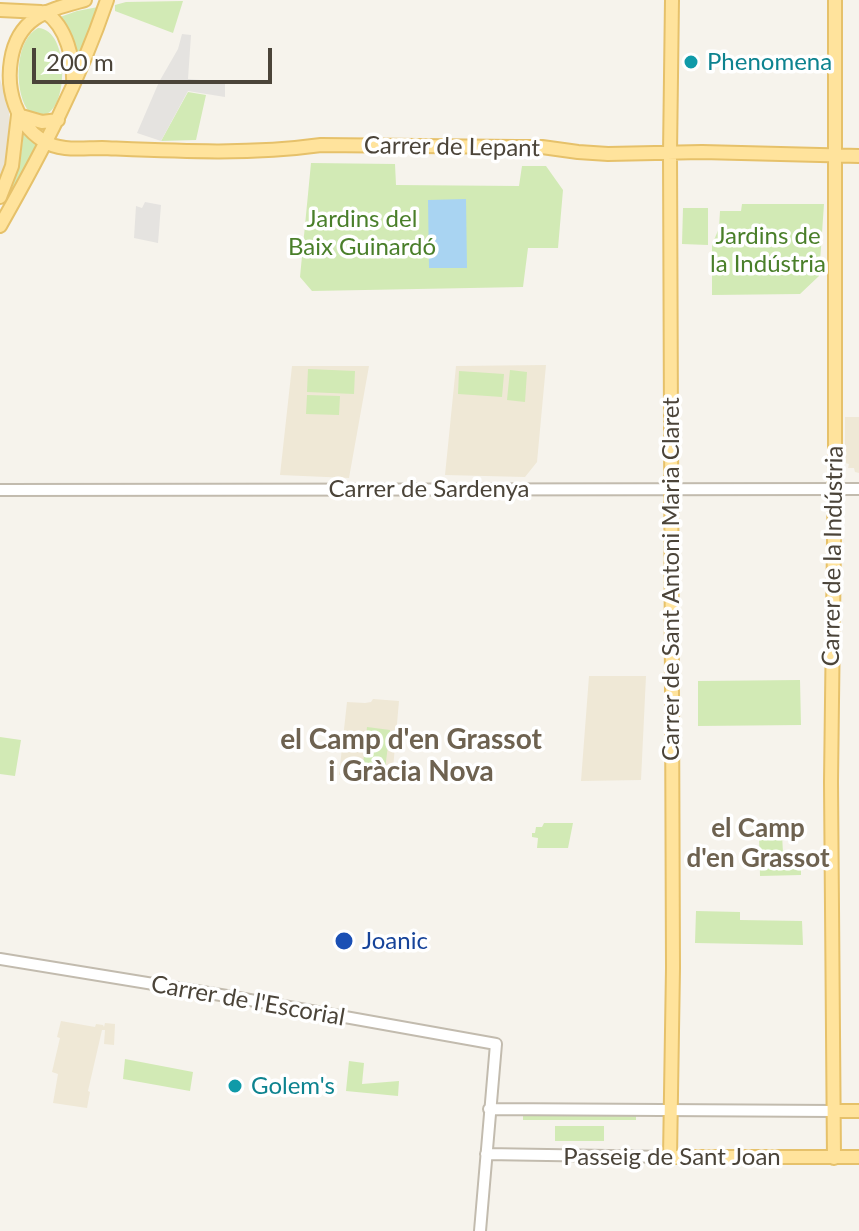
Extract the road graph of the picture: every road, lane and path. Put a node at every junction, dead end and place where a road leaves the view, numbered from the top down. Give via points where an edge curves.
1 (85, 0) edge
2 (107, 0) edge
3 (672, 0) edge
4 (835, 0) edge
5 (72, 2) edge
6 (0, 10) edge
7 (45, 12) junction
8 (0, 63) edge
9 (10, 77) junction
10 (72, 90) junction
11 (18, 115) junction
12 (58, 120) junction
13 (47, 143) junction
14 (670, 153) junction
15 (835, 156) junction
16 (859, 156) edge
17 (0, 197) edge
18 (0, 226) edge
19 (672, 489) junction
20 (834, 489) junction
21 (859, 489) edge
22 (0, 490) edge
23 (0, 959) edge
24 (489, 1109) junction
25 (671, 1110) junction
26 (834, 1111) junction
27 (859, 1111) edge
28 (486, 1154) junction
29 (670, 1157) junction
30 (859, 1157) edge
31 (834, 1158) junction
32 (480, 1231) edge

1 - 5 main road
2 - 10 main road
3 - 14 main road, Carrer de Sant Antoni Maria Claret
4 - 15 main road, Carrer de la Indústria
5 - 7 main road
6 - 7 main road
7 - 9 main road via 18,36
7 - 10 main road via 65,37
8 - 9 main road
9 - 11 main road
10 - 12 main road
11 - 12 main road
11 - 13 main road
11 - 17 main road via 12,166
12 - 13 main road
13 - 14 main road, Carrer de Lepant via 153,151 321,145
13 - 18 main road
14 - 15 main road, Carrer de Lepant
14 - 19 main road, Carrer de Sant Antoni Maria Claret
15 - 16 main road, Carrer de Lepant
15 - 20 main road, Carrer de la Indústria
19 - 20 street, Carrer de Sardenya
19 - 22 street, Carrer de Sardenya
19 - 25 main road, Carrer de Sant Antoni Maria Claret
20 - 21 street, Carrer de Sardenya
20 - 26 main road, Carrer de la Indústria
23 - 24 street, Carrer de l'Escorial via 496,1044
24 - 25 street, Passeig de Sant Joan
24 - 28 street
25 - 26 street, Passeig de Sant Joan
25 - 29 main road, Carrer de Sant Antoni Maria Claret
26 - 27 main road, Passeig de Sant Joan
26 - 31 main road, Carrer de la Indústria
28 - 29 street, Passeig de Sant Joan
28 - 32 street
29 - 31 main road, Passeig de Sant Joan
30 - 31 main road, Passeig de Sant Joan

